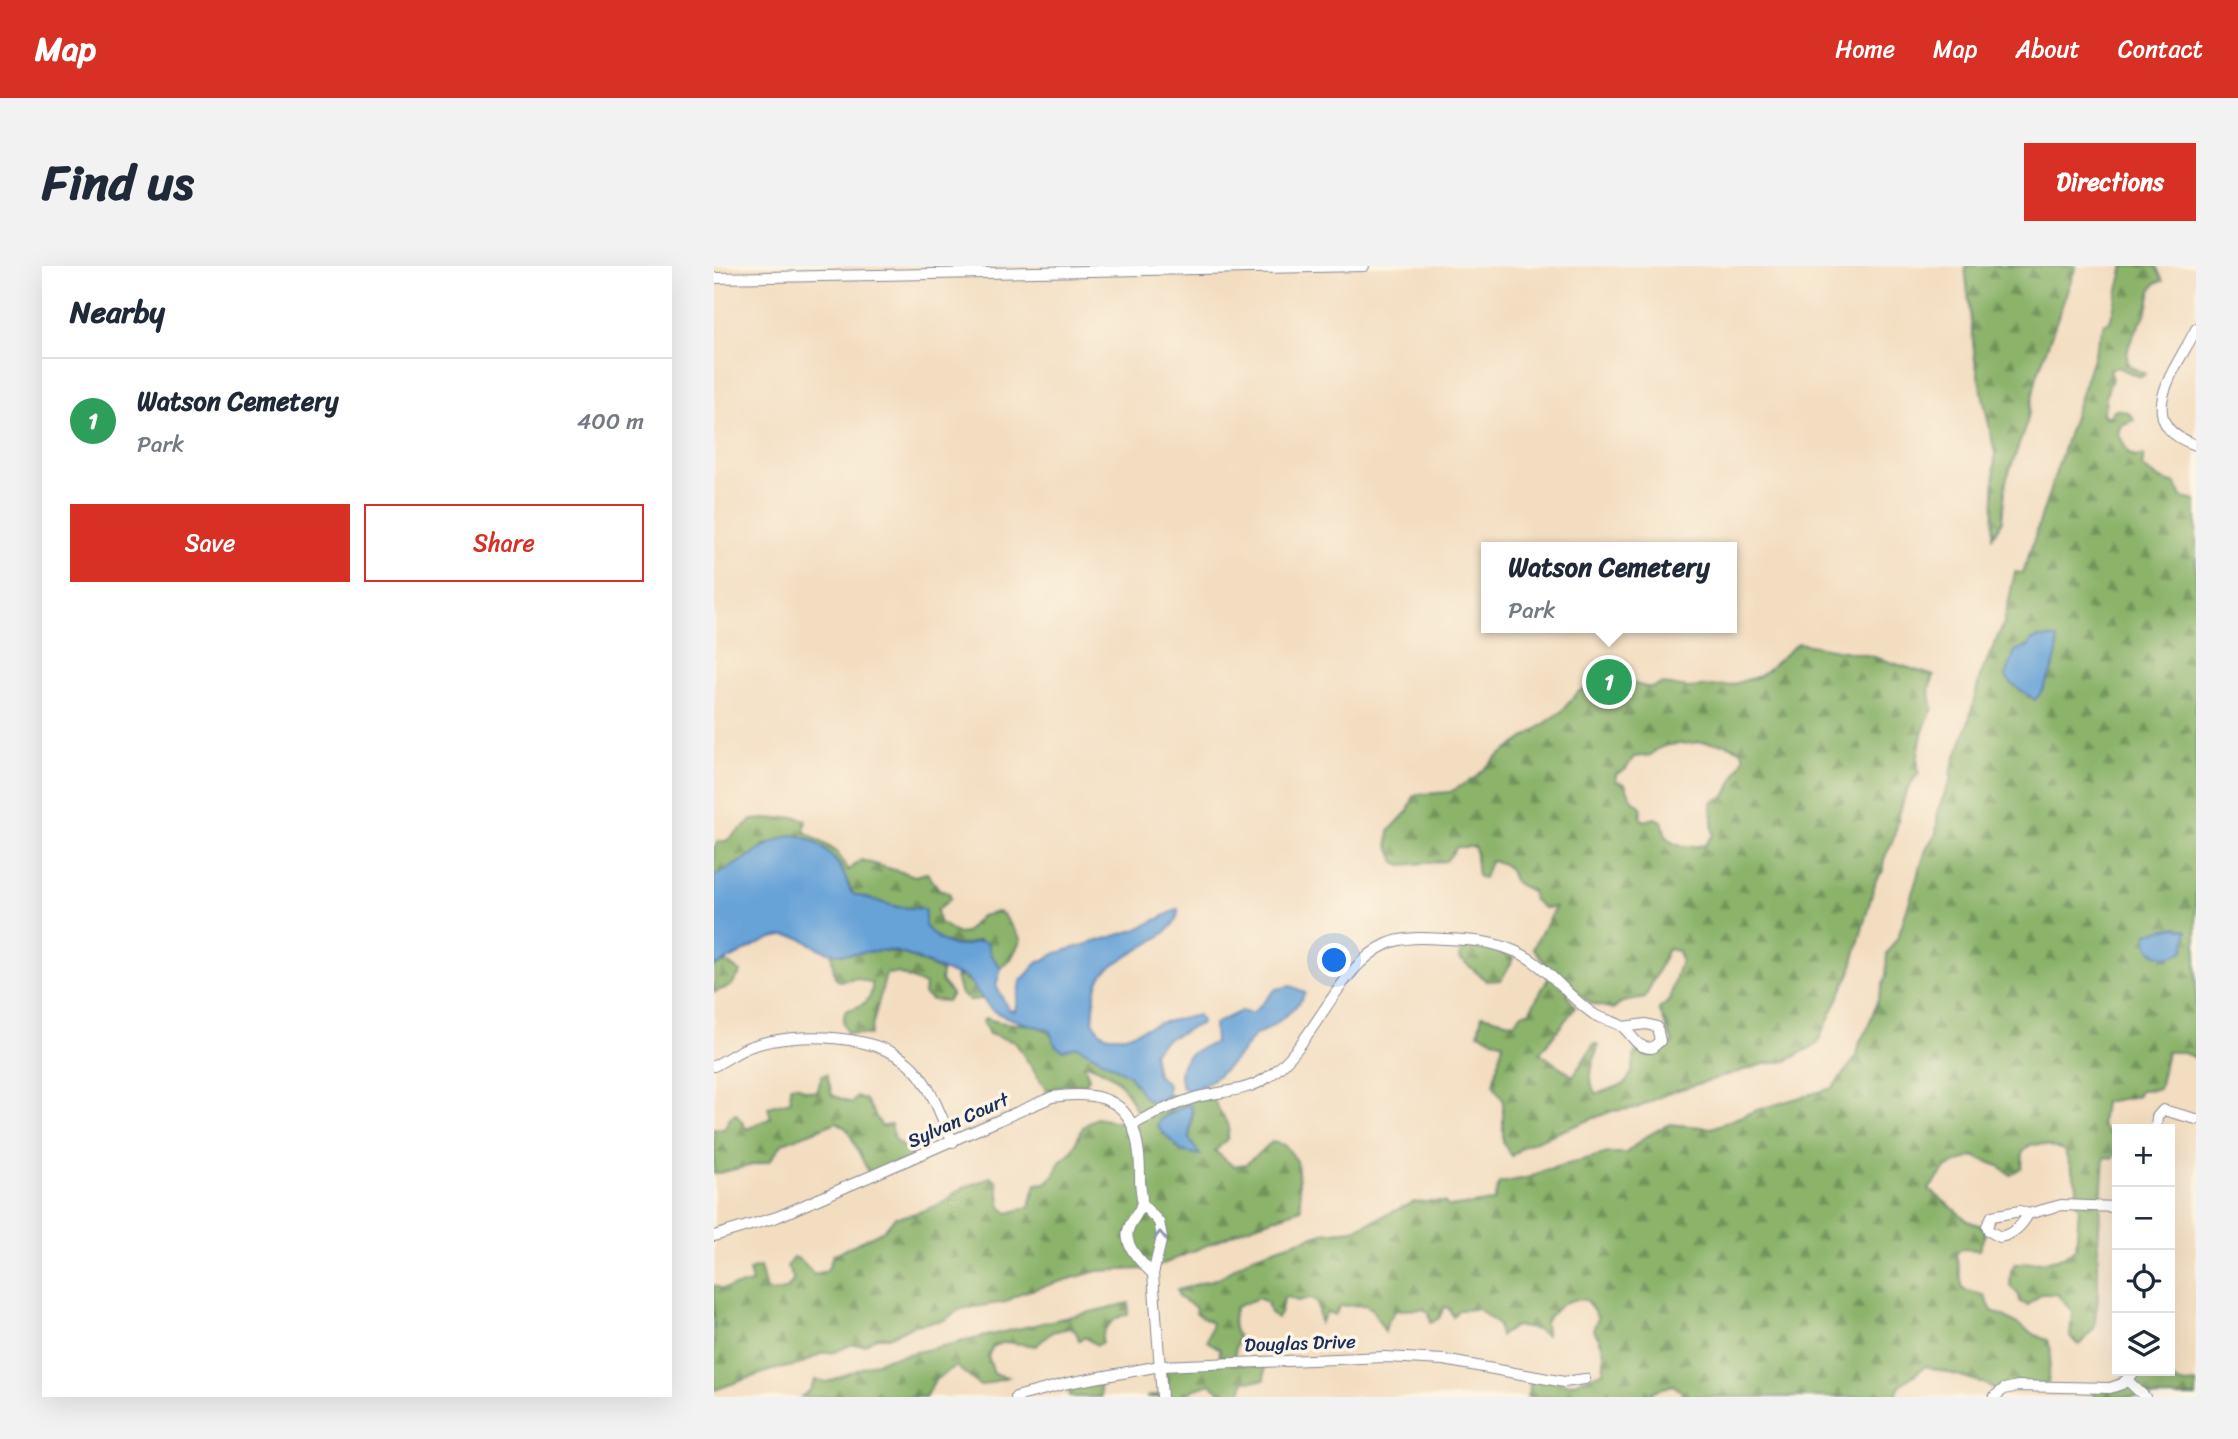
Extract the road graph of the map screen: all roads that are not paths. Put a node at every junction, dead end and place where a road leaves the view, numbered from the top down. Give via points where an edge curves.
1 (1364, 266) edge
2 (714, 278) edge
3 (2196, 329) edge
4 (2196, 445) edge
5 (1623, 1027) dead end
6 (714, 1066) edge
7 (2196, 1119) edge
8 (1134, 1124) junction
9 (2156, 1124) edge
10 (953, 1142) junction
11 (1142, 1204) junction
12 (2112, 1207) edge
13 (2028, 1214) dead end
14 (714, 1236) edge
15 (1153, 1274) junction
16 (1160, 1366) junction
17 (2132, 1376) edge
18 (1586, 1379) dead end
19 (2128, 1381) junction
20 (1016, 1397) edge
21 (1162, 1397) edge
22 (1994, 1397) edge
23 (2145, 1397) edge

1 - 2 street
3 - 4 street via 2166,378 2161,401 2171,429
5 - 8 street via 1576,1001 1527,957 1493,942 1422,938 1389,942 1351,975 1284,1065 1265,1079 1186,1101
6 - 10 street via 751,1046 793,1039 875,1045 914,1068
7 - 9 street via 2163,1110
8 - 10 street, Sylvan Court via 1115,1102 1080,1093 1052,1097
8 - 11 street via 1141,1153
10 - 14 street, Sylvan Court via 777,1217
15 -> 11 street via 1161,1230
11 - 15 street via 1127,1232 1128,1243
12 - 13 street via 2062,1205
15 - 16 street
16 - 18 street, Douglas Drive via 1422,1358 1563,1382
16 - 20 street, Douglas Drive
16 - 21 street
17 - 19 street
19 - 22 street via 2110,1388 2018,1385
19 - 23 street

